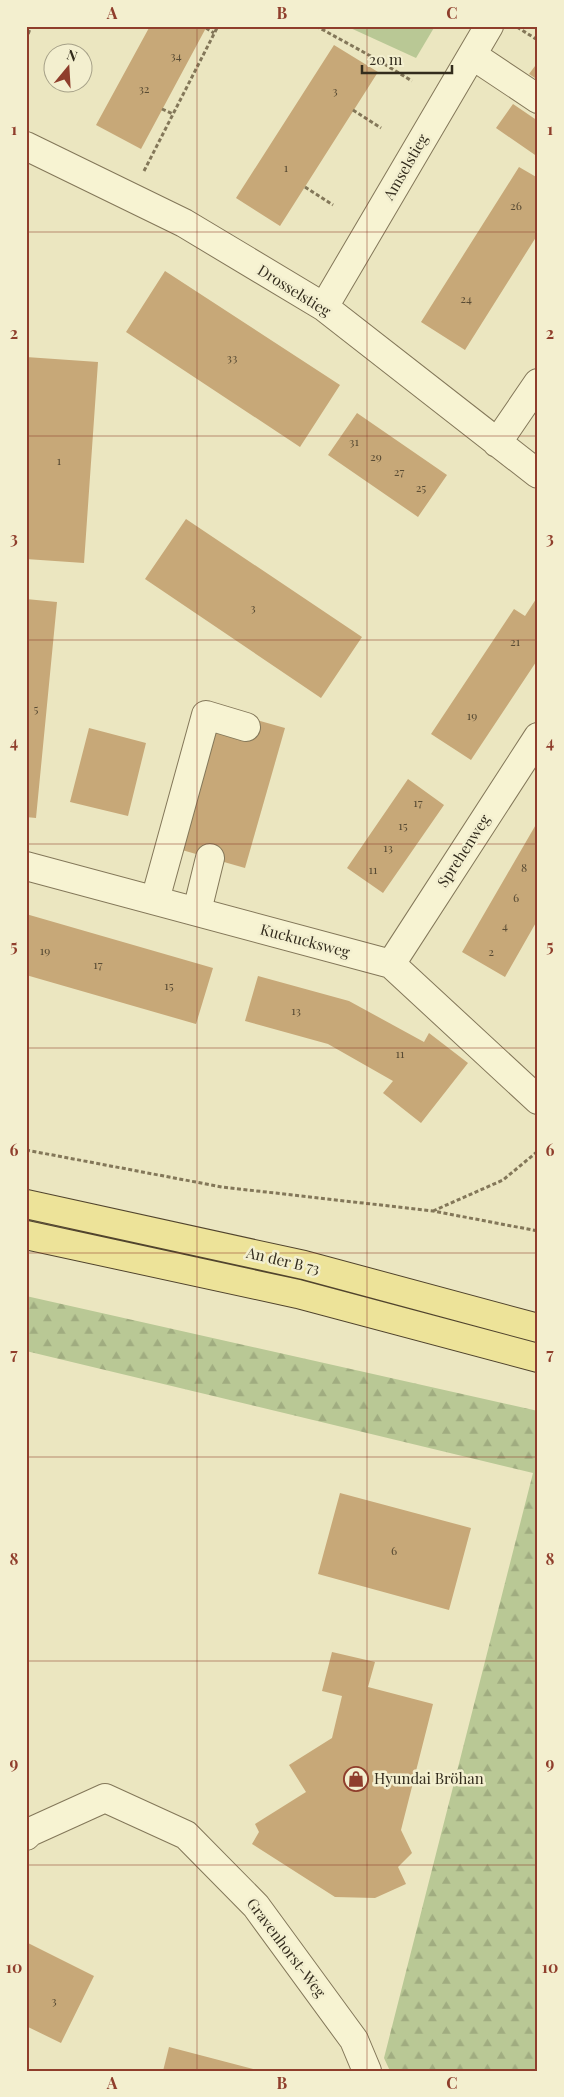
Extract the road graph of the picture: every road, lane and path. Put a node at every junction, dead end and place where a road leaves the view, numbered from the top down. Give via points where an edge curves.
1 (31, 26) edge
2 (218, 26) edge
3 (316, 26) edge
4 (489, 26) edge
5 (516, 26) edge
6 (206, 28) dead end
7 (214, 33) junction
8 (536, 38) dead end
9 (26, 40) edge
10 (472, 55) junction
11 (412, 81) dead end
12 (538, 99) edge
13 (162, 109) dead end
14 (353, 110) dead end
15 (173, 114) junction
16 (382, 128) dead end
17 (26, 146) edge
18 (305, 187) dead end
19 (131, 197) junction
20 (333, 205) dead end
21 (324, 307) junction
22 (538, 382) edge
23 (497, 443) junction
24 (538, 474) edge
25 (246, 727) dead end
26 (538, 738) edge
27 (210, 858) dead end
28 (26, 866) edge
29 (155, 900) junction
30 (197, 911) junction
31 (391, 964) junction
32 (538, 1100) edge
33 (26, 1150) edge
34 (538, 1151) edge
35 (26, 1204) edge
36 (433, 1211) junction
37 (538, 1231) edge
38 (26, 1235) edge
39 (538, 1328) edge
40 (538, 1358) edge
41 (26, 1836) edge
42 (367, 2071) edge

1 - 9 path
2 - 7 path
3 - 11 path
4 - 10 street, Amselstieg
5 - 8 path
6 - 7 path
7 - 15 path
10 - 12 street
10 - 21 street, Amselstieg
13 - 15 path
14 - 16 path
15 - 19 path
17 - 19 street, Drosselstieg
18 - 20 path
19 - 21 street, Drosselstieg via 184,223
21 - 23 street, Drosselstieg
22 - 23 street
23 - 24 street, Drosselstieg
25 - 29 street via 206,715
26 - 31 street, Sprehenweg
27 - 30 street
28 - 29 street, Kuckucksweg
29 - 30 street, Kuckucksweg
30 - 31 street, Kuckucksweg
31 - 32 street, Kuckucksweg
33 - 36 path via 222,1187
34 - 36 path via 503,1180
35 - 39 main road, An der B 73 via 304,1265
36 - 37 path
38 - 40 main road, An der B 73 via 298,1294
41 - 42 street, Gravenhorst-Weg via 105,1798 186,1836 256,1906 354,2040

